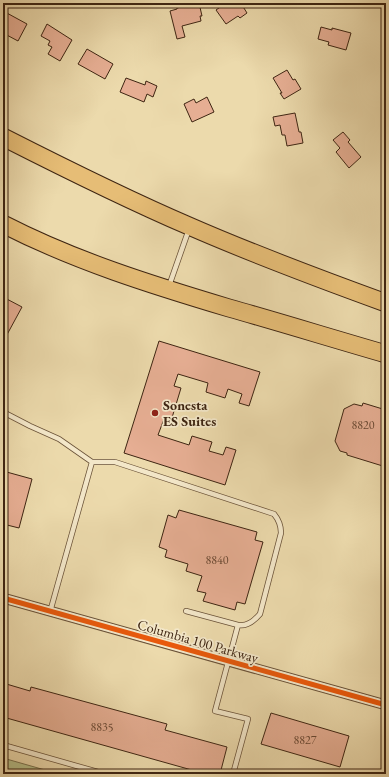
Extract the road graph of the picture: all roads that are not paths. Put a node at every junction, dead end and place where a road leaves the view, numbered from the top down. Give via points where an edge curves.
1 (3, 137) edge
2 (3, 144) edge
3 (94, 183) junction
4 (3, 224) edge
5 (190, 227) junction
6 (167, 290) junction
7 (386, 303) edge
8 (386, 354) edge
9 (3, 412) edge
10 (92, 462) junction
11 (3, 598) edge
12 (186, 610) dead end
13 (50, 612) junction
14 (238, 625) junction
15 (227, 661) junction
16 (386, 705) edge
17 (3, 745) edge
18 (105, 774) edge
19 (233, 774) edge

1 - 3 highway
2 - 3 highway
3 - 5 highway
4 - 6 highway via 59,250
5 - 6 lane
5 - 7 highway
6 - 8 highway
9 - 10 lane via 59,439
10 - 13 lane
10 - 14 lane via 115,462 274,514 281,527 281,533 260,614 249,624
11 - 13 street, Columbia 100 Parkway
12 - 14 lane
13 - 15 street, Columbia 100 Parkway
14 - 15 lane
15 - 16 street, Columbia 100 Parkway
15 - 19 lane via 215,710 248,719
17 - 18 lane

